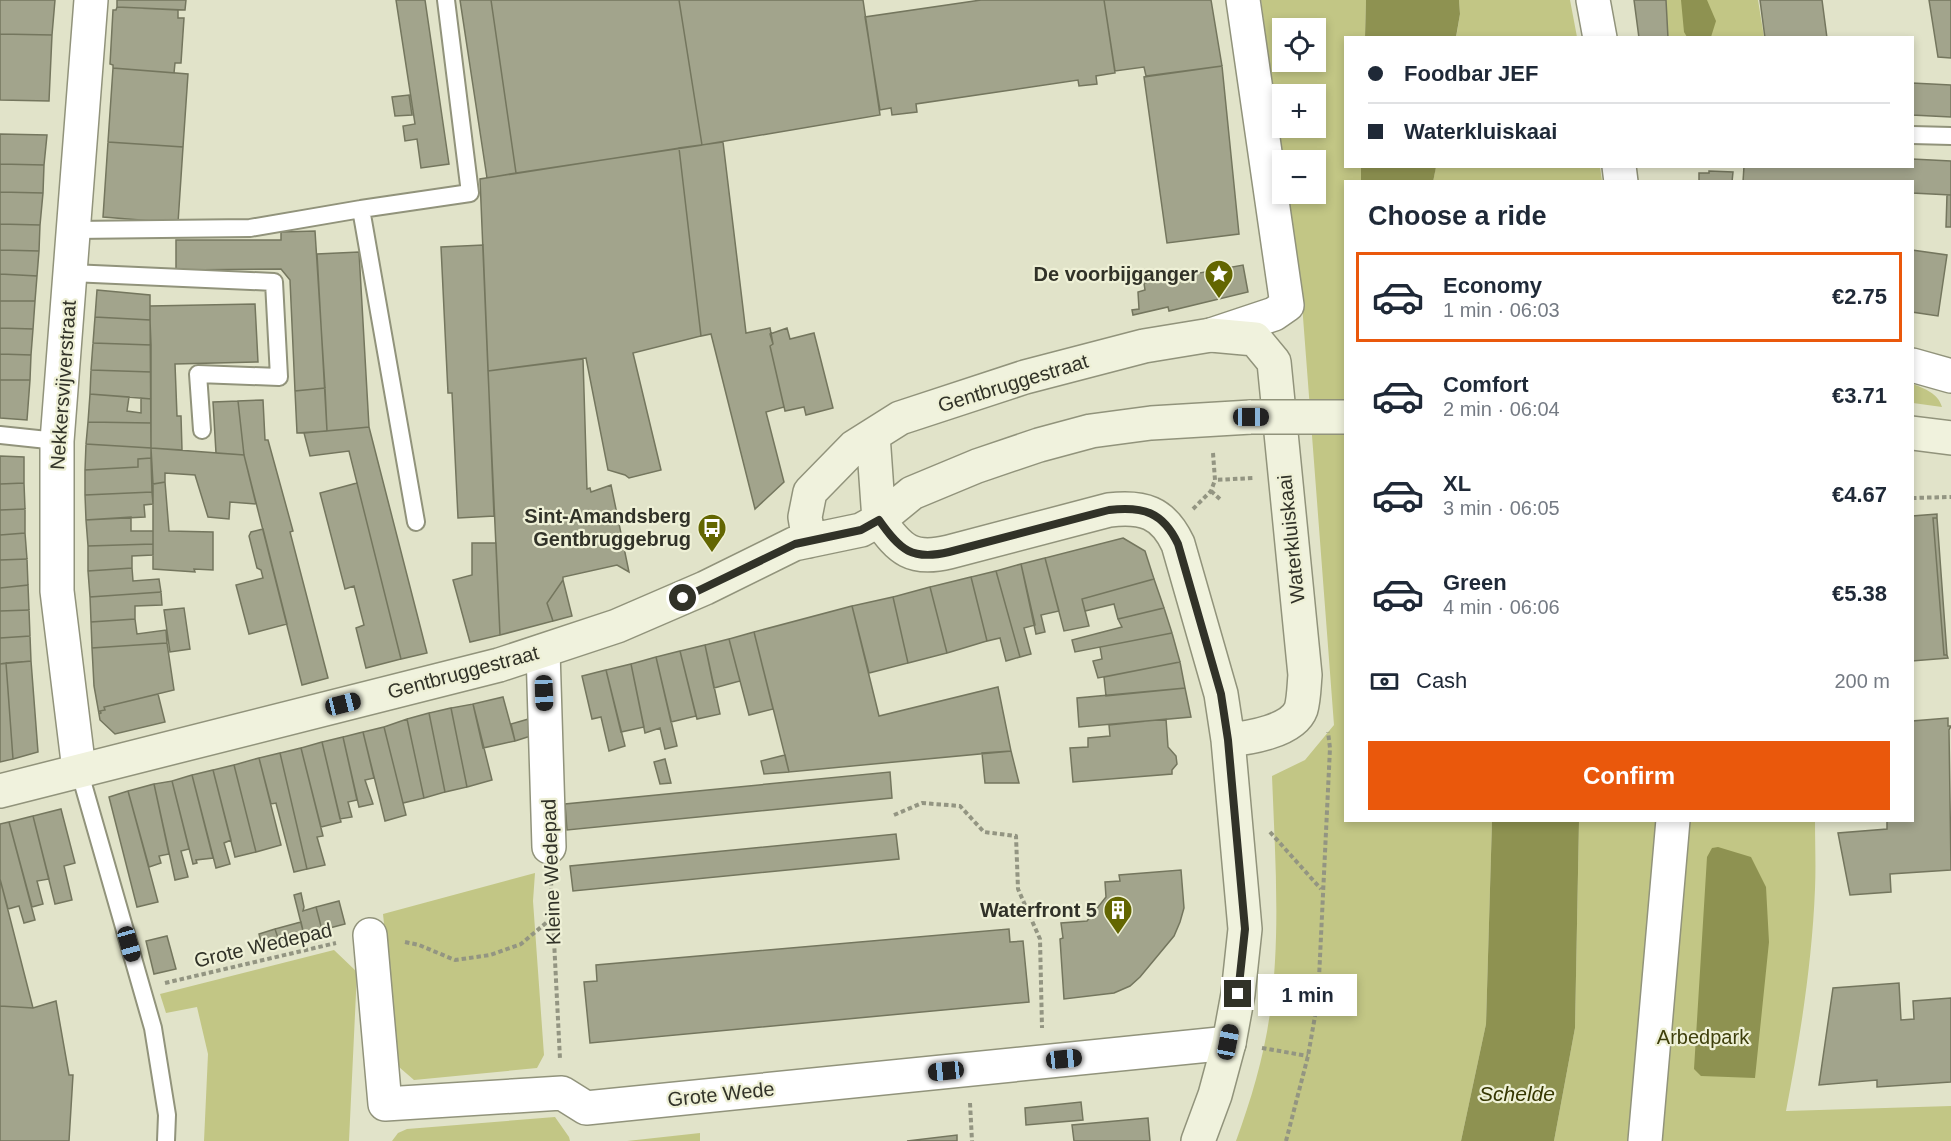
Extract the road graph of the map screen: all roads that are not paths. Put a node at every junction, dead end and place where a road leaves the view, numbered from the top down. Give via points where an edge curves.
1 (91, 0) edge
2 (446, 0) edge
3 (1243, 0) edge
4 (1593, 0) edge
5 (1600, 36) edge
6 (1914, 135) edge
7 (1951, 136) edge
8 (361, 209) junction
9 (74, 230) junction
10 (71, 273) junction
11 (1211, 335) junction
12 (1914, 365) edge
13 (1951, 375) edge
14 (1344, 417) edge
15 (202, 430) dead end
16 (1914, 433) edge
17 (0, 435) edge
18 (873, 435) junction
19 (1951, 438) edge
20 (57, 441) junction
21 (879, 520) junction
22 (416, 522) dead end
23 (809, 541) junction
24 (543, 651) junction
25 (1228, 740) junction
26 (79, 770) junction
27 (0, 791) edge
28 (1673, 822) edge
29 (549, 847) road end
30 (370, 935) road end
31 (1228, 1042) junction
32 (166, 1141) edge
33 (1198, 1141) edge
34 (1645, 1141) edge

1 - 9 street, Nekkersvijverstraat
2 - 8 lane via 470,193
3 - 11 street, Gentbruggestraat via 1287,305 1274,314
4 - 5 street
6 - 7 lane
8 - 9 lane via 250,228
8 - 22 lane
9 - 10 street, Nekkersvijverstraat
10 - 15 lane via 274,282 279,377 198,374
10 - 20 street, Nekkersvijverstraat
11 - 18 street, Gentbruggestraat via 1144,346 1025,377 900,418
11 - 25 street, Waterkluiskaai via 1255,339 1274,362 1305,675 1301,710 1291,722 1253,738
12 - 13 street
14 - 21 street, Gentbruggestraat, bridge via 1251,417 1091,431 977,466 912,493
16 - 19 street
17 - 20 lane
18 - 21 street
18 - 23 street, Gentbruggestraat via 854,447 810,492 805,517
20 - 26 street, Nekkersvijverstraat via 57,591
21 - 23 street, Gentbruggestraat via 861,530
21 - 25 street via 902,548 925,556 1109,510 1129,507 1157,517 1171,530 1178,544 1221,694
23 - 24 street, Gentbruggestraat via 616,626
24 - 26 street, Gentbruggestraat
24 - 29 street, Kleine Wedepad
25 - 31 street via 1245,929
26 - 27 street, Gentbruggestraat
26 - 32 lane via 153,1028 167,1115
28 - 34 street
30 - 31 street, Grote Wede via 385,1104 561,1094 586,1108
31 - 33 street

